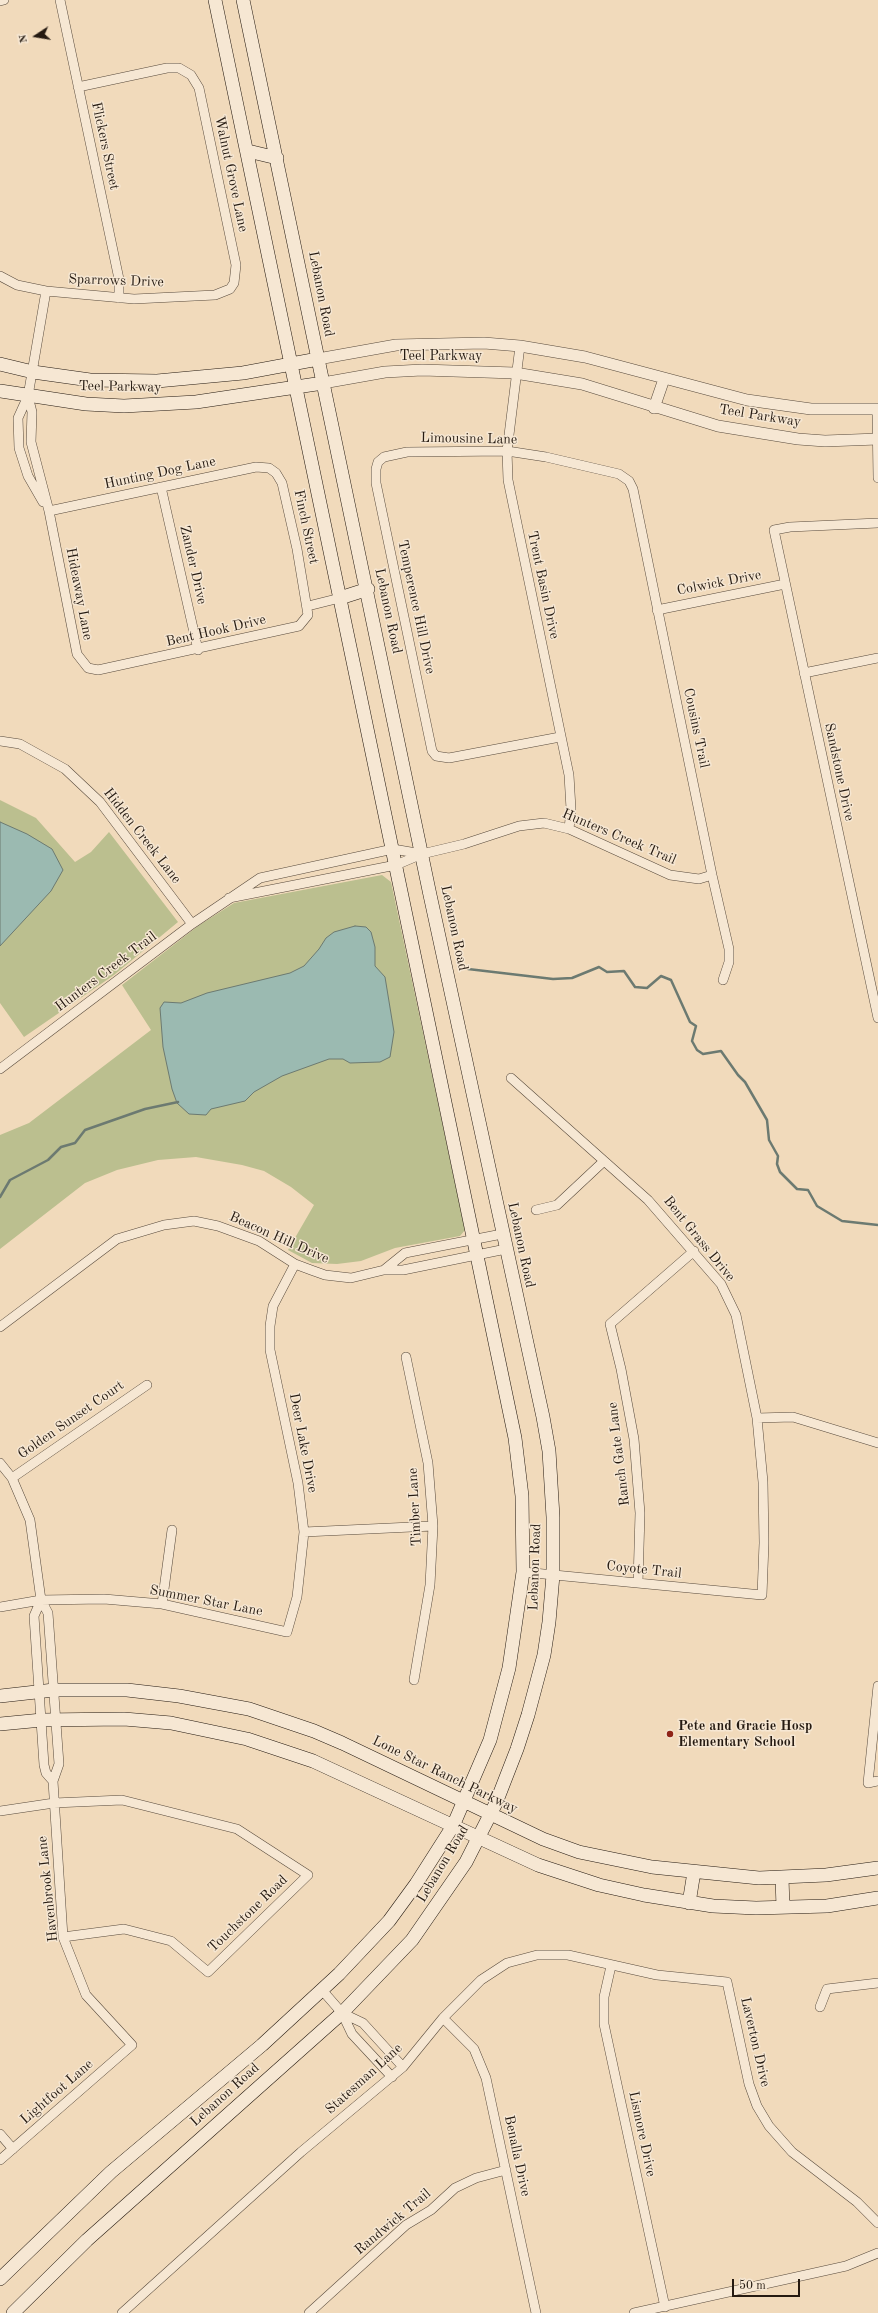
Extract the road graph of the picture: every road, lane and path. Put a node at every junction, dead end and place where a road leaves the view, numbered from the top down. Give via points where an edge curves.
1 (4, 0) edge
2 (60, 0) edge
3 (215, 0) edge
4 (243, 0) edge
5 (0, 1) edge
6 (78, 87) junction
7 (274, 141) junction
8 (248, 151) junction
9 (278, 158) junction
10 (0, 276) edge
11 (232, 287) joint
12 (46, 291) junction
13 (119, 298) junction
14 (520, 346) junction
15 (318, 359) junction
16 (0, 364) edge
17 (290, 364) junction
18 (33, 372) junction
19 (515, 373) junction
20 (664, 379) junction
21 (323, 383) junction
22 (294, 387) junction
23 (0, 391) edge
24 (28, 396) junction
25 (654, 408) junction
26 (877, 409) edge
27 (878, 439) edge
28 (507, 451) junction
29 (378, 462) joint
30 (276, 474) joint
31 (878, 478) edge
32 (629, 481) joint
33 (162, 487) junction
34 (49, 511) junction
35 (878, 523) edge
36 (785, 584) junction
37 (368, 590) junction
38 (340, 598) junction
39 (308, 606) junction
40 (658, 610) junction
41 (198, 650) junction
42 (878, 658) edge
43 (98, 670) joint
44 (804, 673) junction
45 (560, 737) junction
46 (0, 740) edge
47 (569, 829) junction
48 (393, 849) junction
49 (422, 854) junction
50 (396, 865) junction
51 (712, 875) junction
52 (229, 898) junction
53 (192, 924) junction
54 (723, 980) dead end
55 (878, 1018) edge
56 (0, 1069) edge
57 (511, 1078) dead end
58 (604, 1161) junction
59 (536, 1210) dead end
60 (502, 1234) junction
61 (473, 1239) junction
62 (506, 1248) junction
63 (694, 1251) junction
64 (476, 1255) junction
65 (295, 1264) junction
66 (384, 1270) junction
67 (0, 1326) edge
68 (406, 1357) dead end
69 (147, 1385) dead end
70 (757, 1418) junction
71 (878, 1443) edge
72 (0, 1463) edge
73 (12, 1478) junction
74 (433, 1526) junction
75 (172, 1530) dead end
76 (304, 1532) junction
77 (523, 1572) junction
78 (553, 1575) junction
79 (638, 1583) junction
80 (762, 1595) joint
81 (41, 1600) junction
82 (162, 1604) junction
83 (0, 1607) edge
84 (287, 1632) joint
85 (414, 1680) dead end
86 (878, 1686) edge
87 (54, 1690) junction
88 (40, 1691) junction
89 (0, 1696) edge
90 (56, 1719) junction
91 (42, 1720) junction
92 (0, 1724) edge
93 (52, 1781) junction
94 (878, 1781) edge
95 (54, 1802) junction
96 (465, 1802) junction
97 (0, 1811) edge
98 (491, 1815) junction
99 (453, 1826) junction
100 (478, 1838) junction
101 (878, 1868) edge
102 (694, 1872) junction
103 (782, 1878) junction
104 (878, 1898) edge
105 (689, 1903) junction
106 (783, 1908) junction
107 (63, 1937) junction
108 (611, 1966) junction
109 (727, 1982) joint
110 (878, 1983) edge
111 (322, 1990) junction
112 (820, 2007) dead end
113 (342, 2013) junction
114 (443, 2018) junction
115 (132, 2045) joint
116 (403, 2067) junction
117 (392, 2077) junction
118 (0, 2134) edge
119 (12, 2149) junction
120 (0, 2160) edge
121 (506, 2170) junction
122 (878, 2223) edge
123 (878, 2253) edge
124 (0, 2279) edge
125 (665, 2307) junction
126 (13, 2313) edge
127 (122, 2313) edge
128 (309, 2313) edge
129 (536, 2313) edge
130 (634, 2313) edge

1 - 5 street
2 - 6 street, Flickers Street
3 - 8 main road, Lebanon Road
4 - 7 main road, Lebanon Road
6 - 11 street, Walnut Grove Lane via 166,68 186,70 196,81 236,265 236,278
6 - 13 street, Flickers Street via 119,279
7 - 8 main road
7 - 9 main road, Lebanon Road
8 - 9 main road
8 - 17 main road, Lebanon Road
9 - 15 main road, Lebanon Road
10 - 12 street, Sparrows Drive via 17,285
11 - 13 street, Sparrows Drive via 224,293 206,296
12 - 13 street, Sparrows Drive
12 - 18 street, Hideaway Lane
14 - 15 street, Teel Parkway via 484,343 414,344
14 - 19 street, Trent Basin Drive
14 - 20 street, Teel Parkway via 585,357
15 - 17 main road, Teel Parkway
15 - 21 main road, Lebanon Road
16 - 18 main road, Teel Parkway
17 - 18 main road, Teel Parkway via 243,373 157,381 90,380
17 - 22 main road, Lebanon Road
18 - 24 street, Hideaway Lane
19 - 21 street, Teel Parkway via 422,370 385,372
19 - 25 street, Teel Parkway via 582,384
19 - 28 street, Trent Basin Drive
20 - 25 street
20 - 26 street, Teel Parkway via 777,405 810,409
21 - 22 main road, Teel Parkway
21 - 37 main road, Lebanon Road
22 - 24 main road, Teel Parkway via 196,402 124,406
22 - 38 main road, Lebanon Road
23 - 24 main road, Teel Parkway
24 - 34 street, Hideaway Lane via 32,412 31,442
24 - 34 street, Hideaway Lane via 18,418 19,448 28,476
25 - 27 street, Teel Parkway via 718,426 798,439
26 - 27 street
27 - 31 street
28 - 29 street, Limousine Lane via 407,452 392,454
28 - 32 street, Limousine Lane via 619,474
28 - 45 street, Trent Basin Drive via 510,492
29 - 45 street, Temperence Hill Drive via 378,491 430,744 436,756 449,758
30 - 33 street, Hunting Dog Lane via 269,468 256,467
30 - 39 street, Finch Street via 282,483
32 - 40 street, Cousins Trail via 633,489
33 - 34 street, Hunting Dog Lane
33 - 41 street, Zander Drive
34 - 43 street, Hideaway Lane via 77,654 88,668
35 - 36 street, Sandstone Drive via 774,530
36 - 40 street, Colwick Drive
36 - 44 street, Sandstone Drive
37 - 38 main road
37 - 49 main road, Lebanon Road
38 - 39 street
38 - 48 main road, Lebanon Road
39 - 41 street, Bent Hook Drive via 308,615 299,626
40 - 51 street, Cousins Trail
41 - 43 street, Bent Hook Drive
42 - 44 street
44 - 55 street, Sandstone Drive
45 - 47 street, Trent Basin Drive via 571,794
46 - 53 street, Hidden Creek Lane via 20,744 65,769 100,802
47 - 49 street, Hunters Creek Trail via 556,825 532,824
47 - 51 street, Hunters Creek Trail via 670,875 699,879
48 - 49 street, Hunters Creek Trail
48 - 50 main road, Lebanon Road
48 - 52 street, Hunters Creek Trail via 260,878
49 - 50 street, Hunters Creek Trail
49 - 60 main road, Lebanon Road
50 - 52 street, Hunters Creek Trail
50 - 61 main road, Lebanon Road
51 - 54 street, Cousins Trail via 730,949
52 - 53 street, Hunters Creek Trail
53 - 56 street, Hunters Creek Trail
57 - 58 street, Bent Grass Drive
58 - 59 street via 557,1205
58 - 63 street, Bent Grass Drive via 648,1200
60 - 61 street, Beacon Hill Drive
60 - 62 main road, Lebanon Road
61 - 64 main road, Lebanon Road
61 - 66 street, Beacon Hill Drive via 405,1253
62 - 64 street, Beacon Hill Drive
62 - 78 main road, Lebanon Road via 549,1451 553,1510
63 - 70 street, Bent Grass Drive via 721,1284 736,1315
63 - 79 street, Ranch Gate Lane via 610,1324 634,1439 640,1513
64 - 66 street, Beacon Hill Drive via 403,1270
64 - 77 main road, Lebanon Road via 515,1438 522,1496
65 - 66 street, Beacon Hill Drive via 325,1275 351,1278
65 - 67 street, Beacon Hill Drive via 259,1241 218,1226 194,1221 164,1225 117,1239
65 - 76 street, Deer Lake Drive via 273,1306 270,1350 298,1483
68 - 74 street, Timber Lane via 428,1463
69 - 73 street, Golden Sunset Court
70 - 71 street via 793,1417
70 - 80 street, Bent Grass Drive via 764,1522
72 - 73 street, Havenbrook Lane
73 - 81 street, Havenbrook Lane via 30,1520
74 - 76 street
74 - 85 street, Timber Lane via 430,1585
75 - 82 street
76 - 84 street, Deer Lake Drive via 297,1597
77 - 78 street, Coyote Trail
77 - 96 main road, Lebanon Road via 514,1646 505,1687 490,1740
78 - 79 street, Coyote Trail
78 - 98 main road, Lebanon Road via 549,1622 536,1688 517,1749
79 - 80 street, Coyote Trail
81 - 82 street, Summer Star Lane via 104,1599
81 - 83 street, Summer Star Lane
81 - 87 street, Havenbrook Lane via 48,1614
81 - 88 street, Havenbrook Lane via 34,1616
82 - 84 street, Summer Star Lane
86 - 94 street via 868,1783
87 - 88 main road, Lone Star Ranch Parkway
87 - 90 street, Havenbrook Lane
87 - 96 main road, Lone Star Ranch Parkway via 153,1693 249,1710 335,1740
88 - 89 main road, Lone Star Ranch Parkway
88 - 91 street, Havenbrook Lane
90 - 91 main road
90 - 93 street, Havenbrook Lane via 59,1764
90 - 99 main road via 145,1720 247,1739 313,1761
91 - 92 main road
91 - 93 street, Havenbrook Lane via 44,1765
93 - 95 street, Havenbrook Lane
95 - 97 street
95 - 107 street, Havenbrook Lane
95 - 107 street, Touchstone Road via 122,1800 237,1828 308,1875 208,1972 171,1942 124,1929
96 - 98 main road, Lone Star Ranch Parkway
96 - 99 main road, Lebanon Road
98 - 100 main road, Lebanon Road
98 - 102 main road, Lone Star Ranch Parkway via 579,1852 652,1867
99 - 100 main road
99 - 111 main road, Lebanon Road via 390,1921
100 - 105 main road via 556,1873 617,1889
100 - 113 main road, Lebanon Road via 448,1890 412,1940
101 - 103 main road, Lone Star Ranch Parkway
102 - 103 main road, Lone Star Ranch Parkway
102 - 105 main road
103 - 106 main road
104 - 106 main road via 827,1906
105 - 106 main road
107 - 115 street, Havenbrook Lane via 86,1995
108 - 109 street, Statesman Lane via 665,1976
108 - 114 street, Statesman Lane via 557,1954 517,1959 481,1980
108 - 125 street, Lismore Drive via 604,1997 604,2024
109 - 122 street, Laverton Drive via 749,2084 757,2106 769,2126 792,2152 857,2202
110 - 112 street via 827,1989
111 - 113 street
111 - 124 main road, Lebanon Road via 262,2045 111,2172
113 - 116 street via 363,2023
113 - 117 street via 352,2034
113 - 126 main road, Lebanon Road via 87,2240
114 - 116 street, Statesman Lane
114 - 121 street, Benalla Drive via 465,2038 480,2060
115 - 119 street, Lightfoot Lane
116 - 117 street, Statesman Lane
117 - 127 street, Statesman Lane via 301,2152
118 - 119 street
119 - 120 street, Lightfoot Lane
121 - 128 street, Randwick Trail via 476,2178 455,2188 431,2210 406,2225
121 - 129 street, Benalla Drive
123 - 125 street via 856,2263
125 - 130 street

